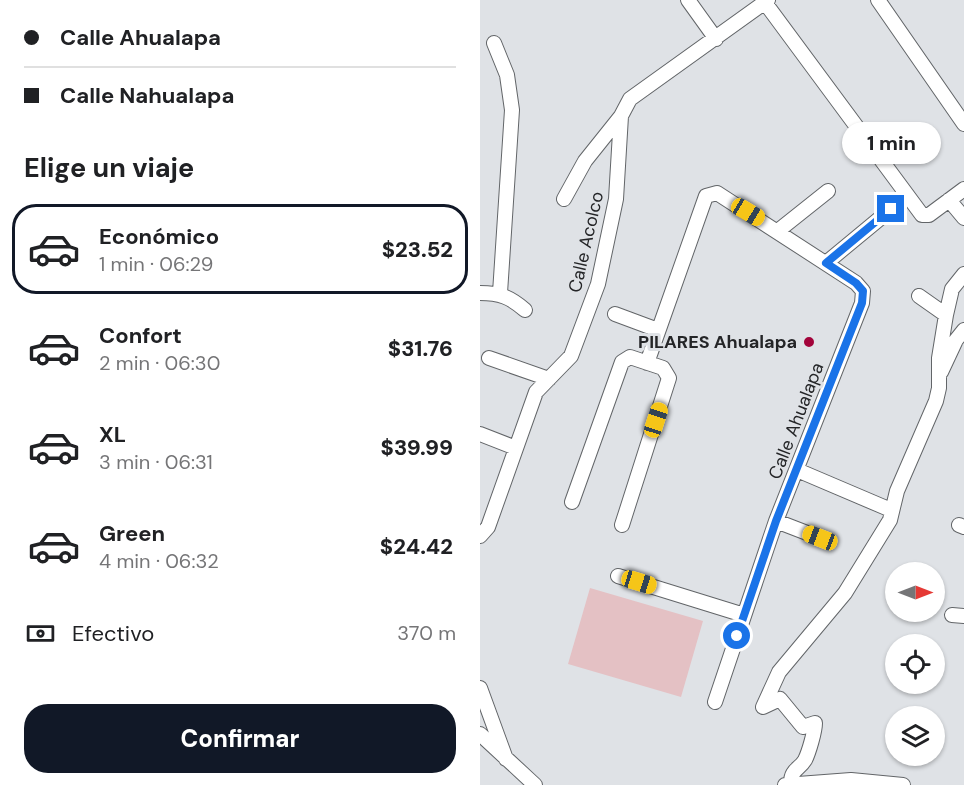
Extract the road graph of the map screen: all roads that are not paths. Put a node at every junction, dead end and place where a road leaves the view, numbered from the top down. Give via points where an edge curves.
1 (688, 0) edge
2 (878, 0) edge
3 (765, 1) edge
4 (716, 39) junction
5 (494, 43) dead end
6 (621, 116) junction
7 (964, 124) edge
8 (964, 189) edge
9 (828, 191) dead end
10 (907, 196) junction
11 (564, 199) dead end
12 (949, 200) junction
13 (964, 218) edge
14 (779, 230) junction
15 (826, 263) junction
16 (964, 274) edge
17 (480, 293) edge
18 (500, 293) junction
19 (919, 296) dead end
20 (525, 310) dead end
21 (615, 314) dead end
22 (946, 315) junction
23 (658, 330) junction
24 (964, 330) edge
25 (489, 358) dead end
26 (647, 363) junction
27 (940, 374) junction
28 (549, 379) junction
29 (480, 434) edge
30 (516, 448) junction
31 (797, 470) junction
32 (572, 502) dead end
33 (891, 510) junction
34 (776, 521) junction
35 (622, 525) dead end
36 (480, 536) edge
37 (820, 538) dead end
38 (618, 576) dead end
39 (744, 615) junction
40 (480, 688) edge
41 (715, 702) dead end
42 (480, 734) edge
43 (506, 759) junction
44 (788, 784) edge
45 (534, 785) edge
46 (903, 785) edge

1 - 4 street
2 - 7 street
3 - 4 street
3 - 10 street
4 - 6 street via 630,99
5 - 18 street via 507,75 513,110
6 - 11 street via 585,161
6 - 28 street, Calle Acolco via 616,199 597,284 571,356
8 - 12 street
9 - 14 street
10 - 12 street via 925,216
10 - 15 street
12 - 13 street
14 - 15 street, Calle Ahualapa
14 - 23 street, Calle Ahualapa via 717,193 706,196
15 - 31 street, Calle Ahualapa via 856,283 863,291 862,303
16 - 22 street via 952,289
17 - 18 street
18 - 20 street
19 - 22 street
21 - 23 street
22 - 27 street
23 - 26 street
24 - 27 street
25 - 28 street
26 - 32 street via 630,357 622,362
26 - 35 street via 666,371 669,378
27 - 33 street via 936,401
28 - 30 street, Calle Acolco via 536,392
29 - 30 street
30 - 36 street, Calle Acolco via 488,527
31 - 33 street
31 - 34 street, Calle Ahualapa
33 - 44 street via 890,520 845,593 779,672 763,707 780,699 803,727 815,723 804,760 793,770
34 - 37 street
34 - 39 street, Calle Ahualapa
38 - 39 street
39 - 41 street, Calle Ahualapa
40 - 43 street
42 - 43 street
43 - 45 street
44 - 46 street via 851,780

